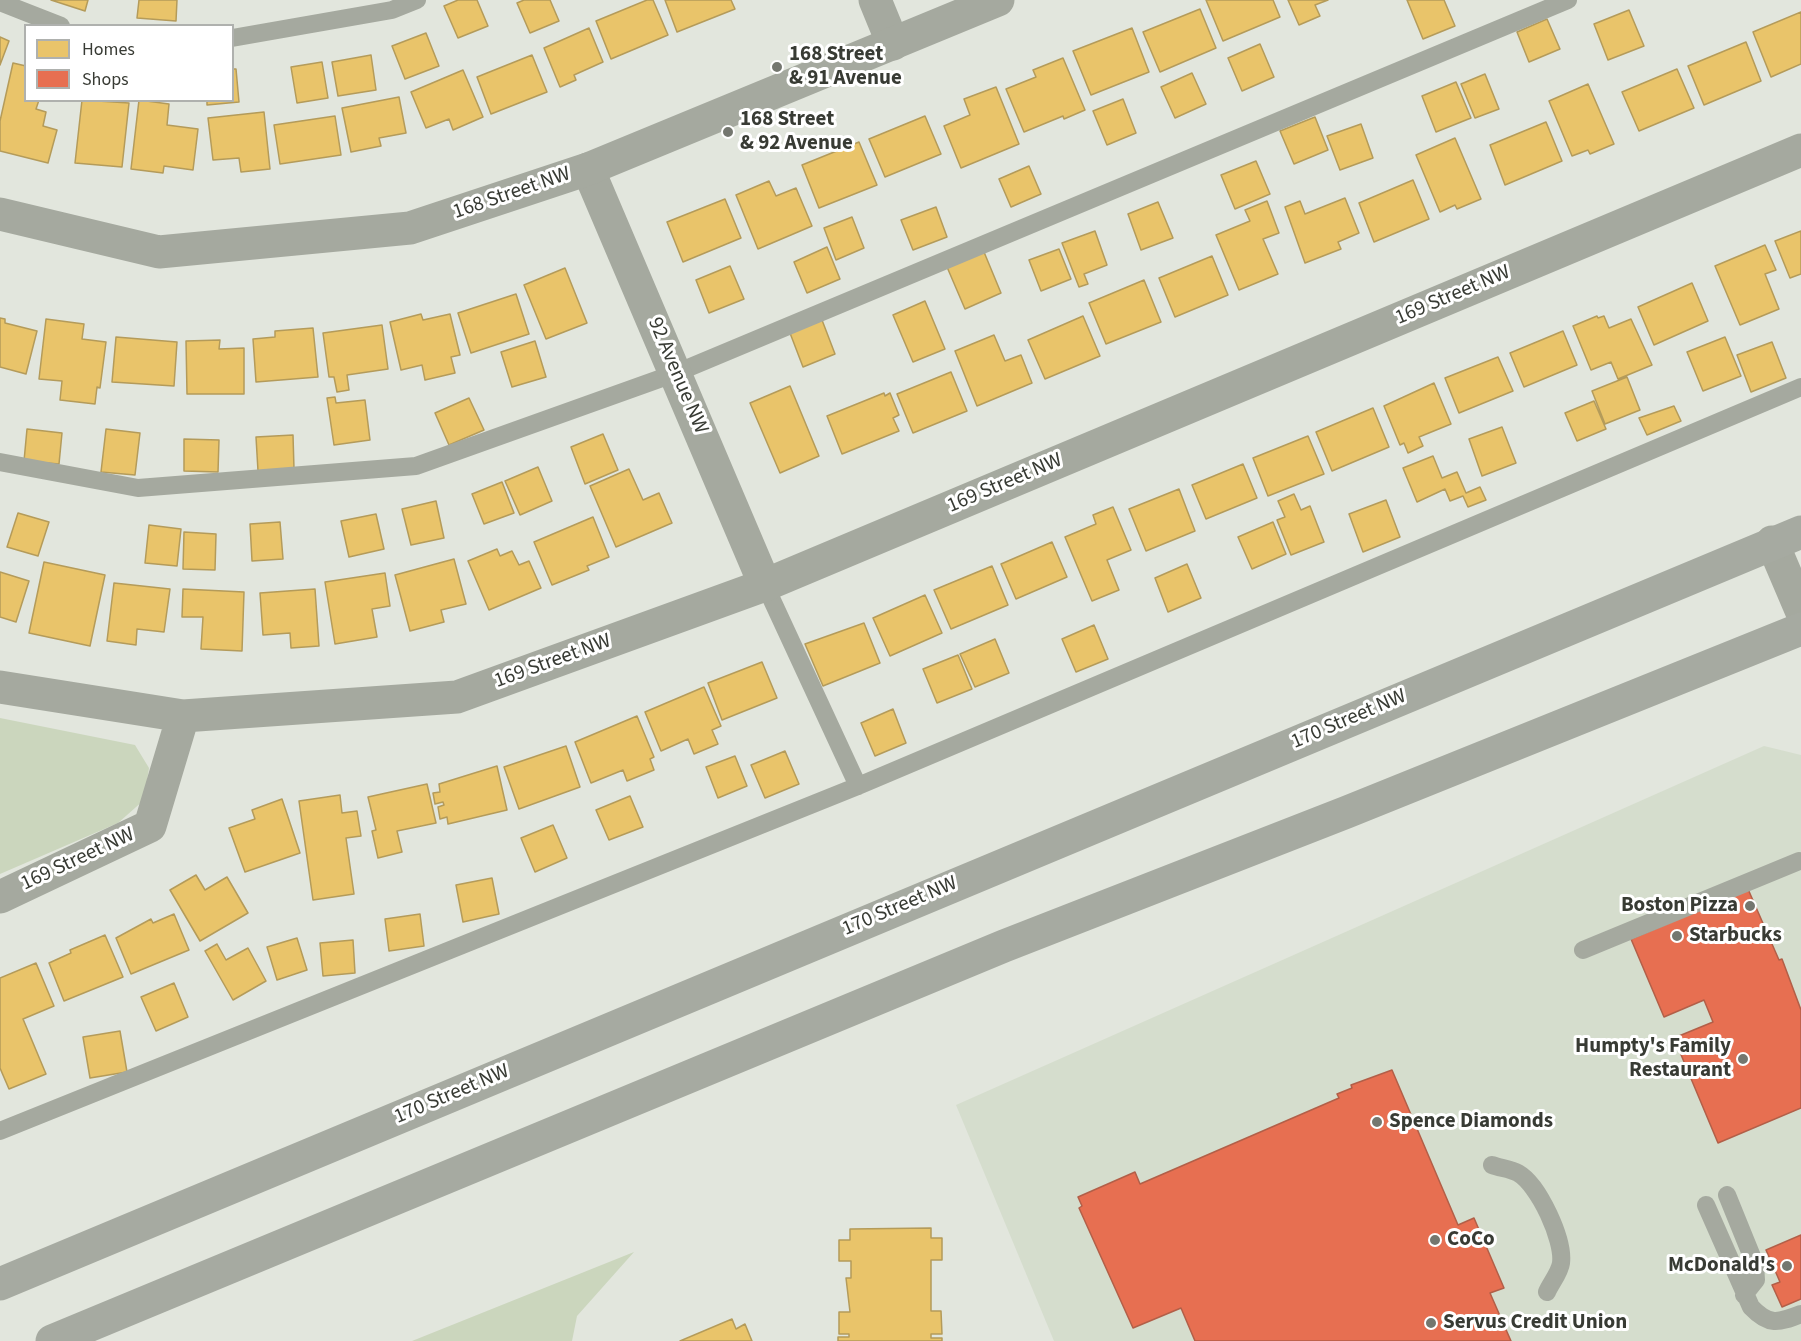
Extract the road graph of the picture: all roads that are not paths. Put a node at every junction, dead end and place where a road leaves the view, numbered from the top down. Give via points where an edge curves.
1 (417, 0) edge
2 (875, 0) edge
3 (998, 0) edge
4 (1568, 0) edge
5 (0, 2) edge
6 (56, 24) edge
7 (234, 38) edge
8 (893, 44) junction
9 (1801, 150) edge
10 (588, 169) junction
11 (0, 214) edge
12 (676, 373) junction
13 (1801, 387) edge
14 (0, 462) edge
15 (1787, 537) edge
16 (765, 585) junction
17 (1801, 610) edge
18 (1801, 629) edge
19 (0, 687) edge
20 (183, 716) junction
21 (858, 786) junction
22 (1800, 861) edge
23 (0, 897) edge
24 (1583, 950) dead end
25 (0, 1131) edge
26 (1492, 1165) dead end
27 (1727, 1196) dead end
28 (1706, 1205) dead end
29 (0, 1284) edge
30 (1546, 1292) dead end
31 (1744, 1295) junction
32 (1801, 1314) edge
33 (52, 1341) edge

1 - 7 lane via 392,10
2 - 8 street
3 - 8 street, 168 Street NW
4 - 12 lane
5 - 6 lane
8 - 10 street, 168 Street NW
9 - 16 street, 169 Street NW
10 - 11 street, 168 Street NW via 410,228 159,252
10 - 12 street, 92 Avenue NW
12 - 14 lane via 416,466 138,488
12 - 16 street, 92 Avenue NW
13 - 21 lane
15 - 17 street
15 - 29 main road, 170 Street NW
16 - 20 street, 169 Street NW via 457,697
16 - 21 lane
18 - 33 main road via 993,951
19 - 20 street, 169 Street NW
20 - 23 street, 169 Street NW via 150,826
21 - 25 lane
22 - 24 lane
26 - 30 lane via 1519,1173 1534,1187 1559,1242 1561,1266
27 - 31 lane via 1755,1264 1755,1280
28 - 31 lane
31 - 32 lane via 1761,1318 1782,1321

